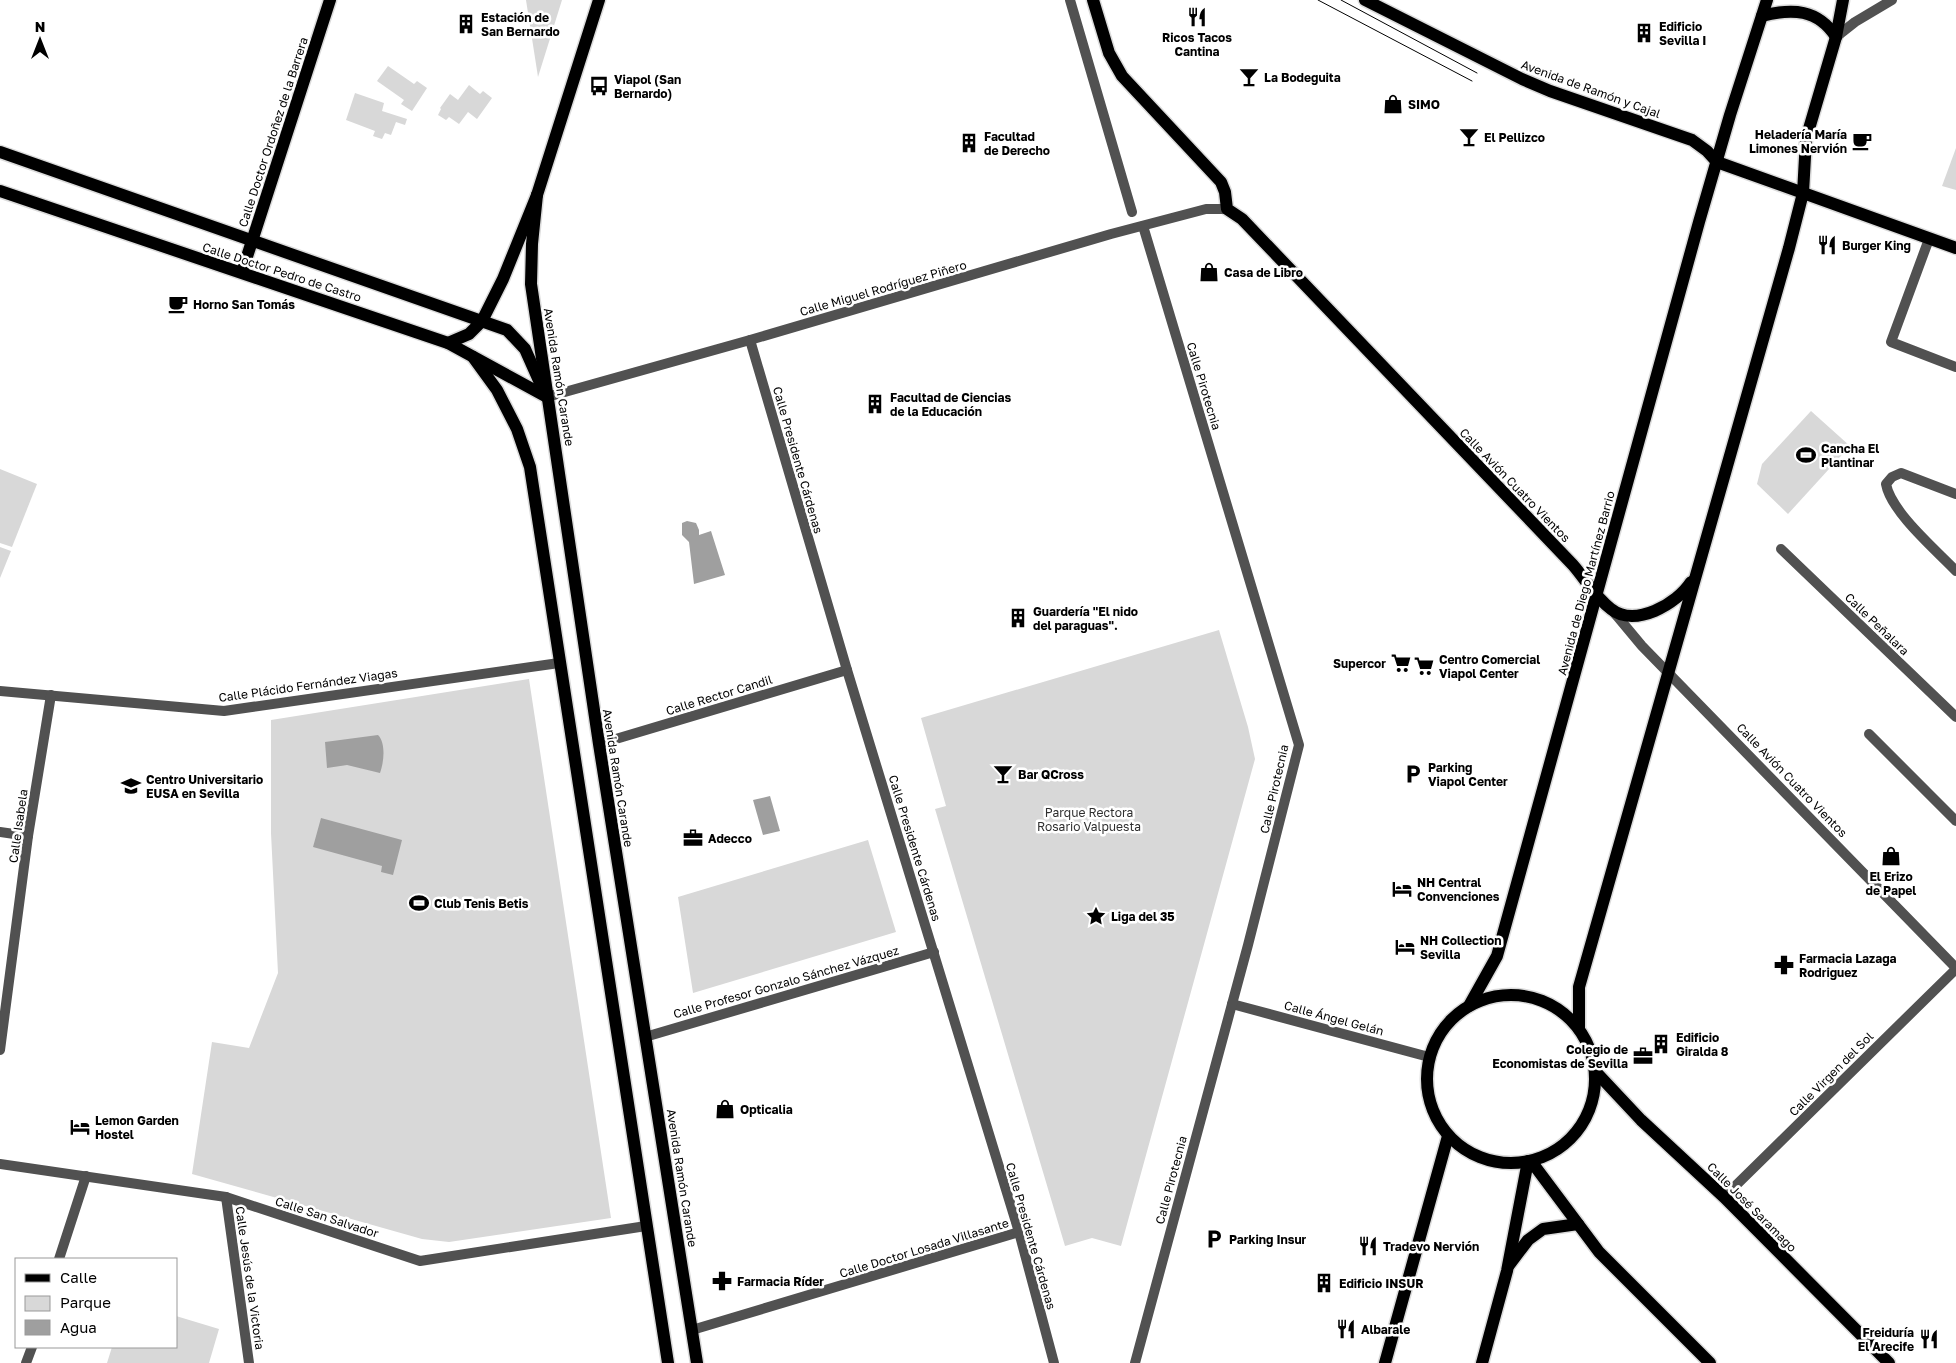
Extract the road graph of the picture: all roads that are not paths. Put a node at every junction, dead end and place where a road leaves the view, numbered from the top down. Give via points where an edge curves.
1 (330, 0) edge
2 (599, 0) edge
3 (1070, 0) edge
4 (1093, 0) edge
5 (1365, 0) edge
6 (1767, 0) edge
7 (1843, 0) edge
8 (1892, 0) edge
9 (1762, 16) junction
10 (1836, 37) junction
11 (0, 152) edge
12 (1716, 162) junction
13 (0, 191) edge
14 (1803, 193) junction
15 (536, 195) junction
16 (1227, 209) junction
17 (1132, 212) dead end
18 (1143, 226) junction
19 (1929, 239) junction
20 (253, 241) junction
21 (1956, 248) edge
22 (242, 272) junction
23 (482, 321) junction
24 (750, 340) junction
25 (448, 343) junction
26 (473, 357) junction
27 (1956, 368) edge
28 (547, 397) junction
29 (1956, 494) edge
30 (1781, 549) dead end
31 (1605, 566) junction
32 (1956, 571) edge
33 (1697, 572) junction
34 (1597, 596) junction
35 (1612, 610) junction
36 (560, 663) junction
37 (847, 670) junction
38 (1668, 673) junction
39 (0, 691) edge
40 (51, 695) junction
41 (1956, 717) edge
42 (1869, 734) dead end
43 (599, 744) junction
44 (1956, 821) edge
45 (0, 832) edge
46 (28, 836) junction
47 (934, 952) junction
48 (1956, 968) edge
49 (4, 996) edge
50 (1232, 1004) junction
51 (1469, 1006) junction
52 (1579, 1029) junction
53 (645, 1037) junction
54 (0, 1050) edge
55 (1429, 1057) junction
56 (1595, 1071) junction
57 (1448, 1136) junction
58 (1530, 1161) junction
59 (0, 1164) edge
60 (86, 1176) junction
61 (226, 1197) junction
62 (1724, 1197) junction
63 (1578, 1224) junction
64 (646, 1226) junction
65 (1018, 1232) junction
66 (59, 1258) edge
67 (1508, 1267) junction
68 (692, 1330) junction
69 (32, 1348) edge
70 (26, 1363) edge
71 (249, 1363) edge
72 (668, 1363) edge
73 (697, 1363) edge
74 (1054, 1363) edge
75 (1135, 1363) edge
76 (1385, 1363) edge
77 (1482, 1363) edge
78 (1710, 1363) edge
79 (1889, 1363) edge

1 - 20 main road, Calle Doctor Ordoñez de la Barrera
2 - 15 main road, Avenida Ramón Carande
3 - 17 street
4 - 16 main road via 1109,53 1118,70 1221,182
5 - 12 main road, Avenida de Ramón y Cajal via 1550,91 1692,140
6 - 9 main road, Avenida de Diego Martínez Barrio
7 - 10 main road
8 - 10 street
9 - 10 main road via 1786,11 1806,14 1828,25
9 - 12 main road, Avenida de Diego Martínez Barrio
10 - 14 main road via 1806,139
11 - 20 main road, Calle Doctor Pedro de Castro
12 - 14 main road
12 - 31 main road, Avenida de Diego Martínez Barrio
13 - 22 main road, Calle Doctor Pedro de Castro
14 - 19 main road
14 - 33 main road
15 - 23 main road, Avenida Ramón Carande via 503,279
15 - 28 main road, Avenida Ramón Carande via 531,284
16 - 18 street, Calle Miguel Rodríguez Piñero via 1206,209
16 - 34 main road, Calle Avión Cuatro Vientos via 1242,219 1574,565
18 - 24 street, Calle Miguel Rodríguez Piñero
18 - 50 street, Calle Pirotecnia via 1299,745
19 - 21 main road
19 - 27 street via 1891,342
20 - 22 main road, Calle Doctor Ordoñez de la Barrera
20 - 23 main road, Calle Doctor Pedro de Castro
22 - 25 main road, Calle Doctor Pedro de Castro
23 - 25 main road via 469,334
23 - 28 main road, Calle Doctor Pedro de Castro via 507,330 525,349
24 - 28 street, Calle Miguel Rodríguez Piñero
24 - 37 street, Calle Presidente Cárdenas
25 - 26 main road, Calle Doctor Pedro de Castro
26 - 28 main road, Calle Doctor Pedro de Castro
26 - 36 main road via 497,390 517,429 530,467
28 - 43 main road, Avenida Ramón Carande
29 - 32 street via 1901,474 1886,484 1888,494 1906,519
30 - 41 street, Calle Peñalara
31 - 34 main road, Avenida de Diego Martínez Barrio
31 - 35 main road via 1605,584
33 - 35 main road via 1680,596 1660,609 1633,616
33 - 38 main road
34 - 35 main road, Calle Avión Cuatro Vientos
34 - 51 main road, Avenida de Diego Martínez Barrio via 1497,956
35 - 38 street, Calle Avión Cuatro Vientos
36 - 40 street, Calle Plácido Fernández Viagas via 224,711
36 - 64 main road
37 - 43 street, Calle Rector Candil
37 - 47 street, Calle Presidente Cárdenas
38 - 48 street, Calle Avión Cuatro Vientos
38 - 52 main road via 1579,987
39 - 40 street, Calle Plácido Fernández Viagas
40 - 46 street, Calle Isabela
42 - 44 street
43 - 53 main road, Avenida Ramón Carande
45 - 46 street
46 - 49 street, Calle Isabela
47 - 53 street, Calle Profesor Gonzalo Sánchez Vázquez
47 - 65 street, Calle Presidente Cárdenas
48 - 62 street, Calle Virgen del Sol
49 - 54 street, Calle Isabela
50 - 55 street, Calle Ángel Gelán
50 - 75 street, Calle Pirotecnia
51 - 52 main road via 1502,995 1536,998 1567,1016
51 - 55 main road via 1451,1019 1437,1037
52 - 56 main road via 1590,1049
53 - 68 main road, Avenida Ramón Carande
55 - 57 main road via 1428,1099
56 - 58 main road via 1592,1105 1580,1127 1562,1146
56 - 62 main road, Calle José Saramago
57 - 58 main road via 1465,1150 1486,1160
57 - 76 main road
58 - 63 main road
58 - 67 main road
59 - 60 street, Calle San Salvador
60 - 61 street, Calle San Salvador
60 - 66 street
61 - 64 street, Calle San Salvador via 420,1261
61 - 71 street, Calle Jesús de la Victoria
62 - 79 main road, Calle José Saramago
63 - 67 main road via 1543,1229 1528,1240
63 - 78 main road via 1599,1252
64 - 72 main road
65 - 68 street, Calle Doctor Losada Villasante
65 - 74 street, Calle Presidente Cárdenas
67 - 77 main road
68 - 73 main road, Avenida Ramón Carande
69 - 70 street

